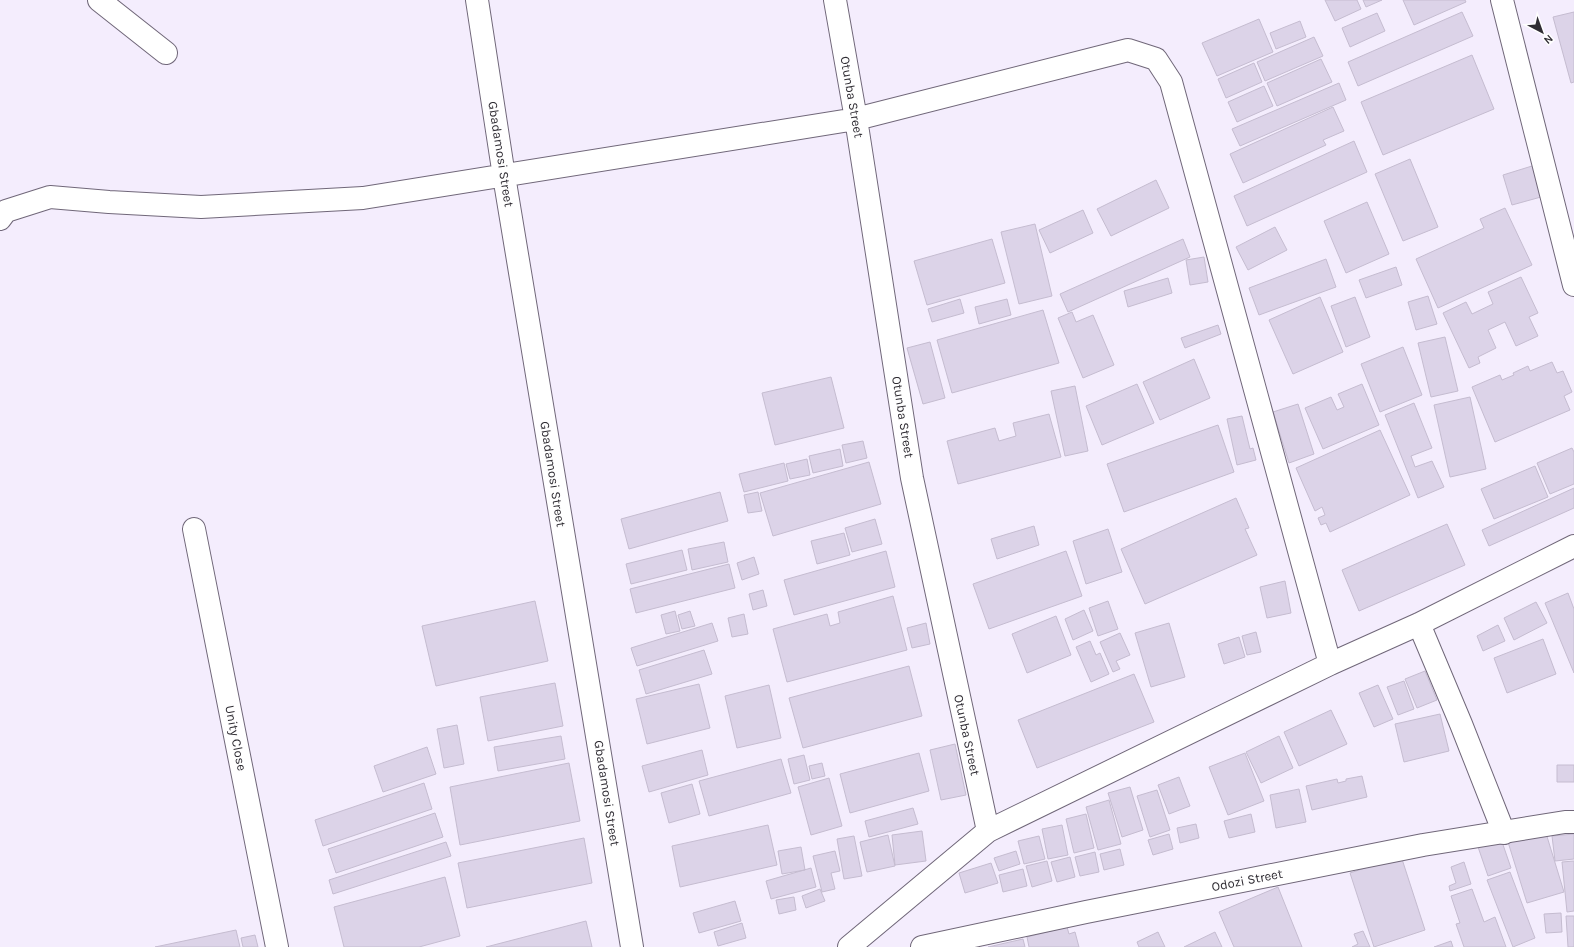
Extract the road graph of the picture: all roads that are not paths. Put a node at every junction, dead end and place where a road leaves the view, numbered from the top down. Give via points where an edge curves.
1 (99, 0) edge
2 (477, 0) edge
3 (835, 0) edge
4 (1502, 0) edge
5 (166, 53) dead end
6 (856, 119) junction
7 (504, 176) junction
8 (0, 219) edge
9 (1574, 285) edge
10 (194, 529) dead end
11 (1574, 546) edge
12 (1419, 624) junction
13 (1330, 664) junction
14 (1574, 822) edge
15 (988, 831) junction
16 (1504, 833) junction
17 (277, 947) edge
18 (632, 947) edge
19 (849, 947) edge
20 (922, 947) edge

1 - 5 street
2 - 7 street, Gbadamosi Street
3 - 6 street, Otunba Street
4 - 9 street
6 - 7 street
6 - 13 street via 1128,50 1156,59 1171,82
6 - 15 street, Otunba Street via 912,478
7 - 8 street via 363,198 201,208 50,197 6,211
7 - 18 street, Gbadamosi Street
10 - 17 street, Unity Close
11 - 12 street
12 - 13 street
12 - 16 street
13 - 15 street
14 - 16 street, Odozi Street
15 - 19 street
16 - 20 street, Odozi Street via 1423,845

